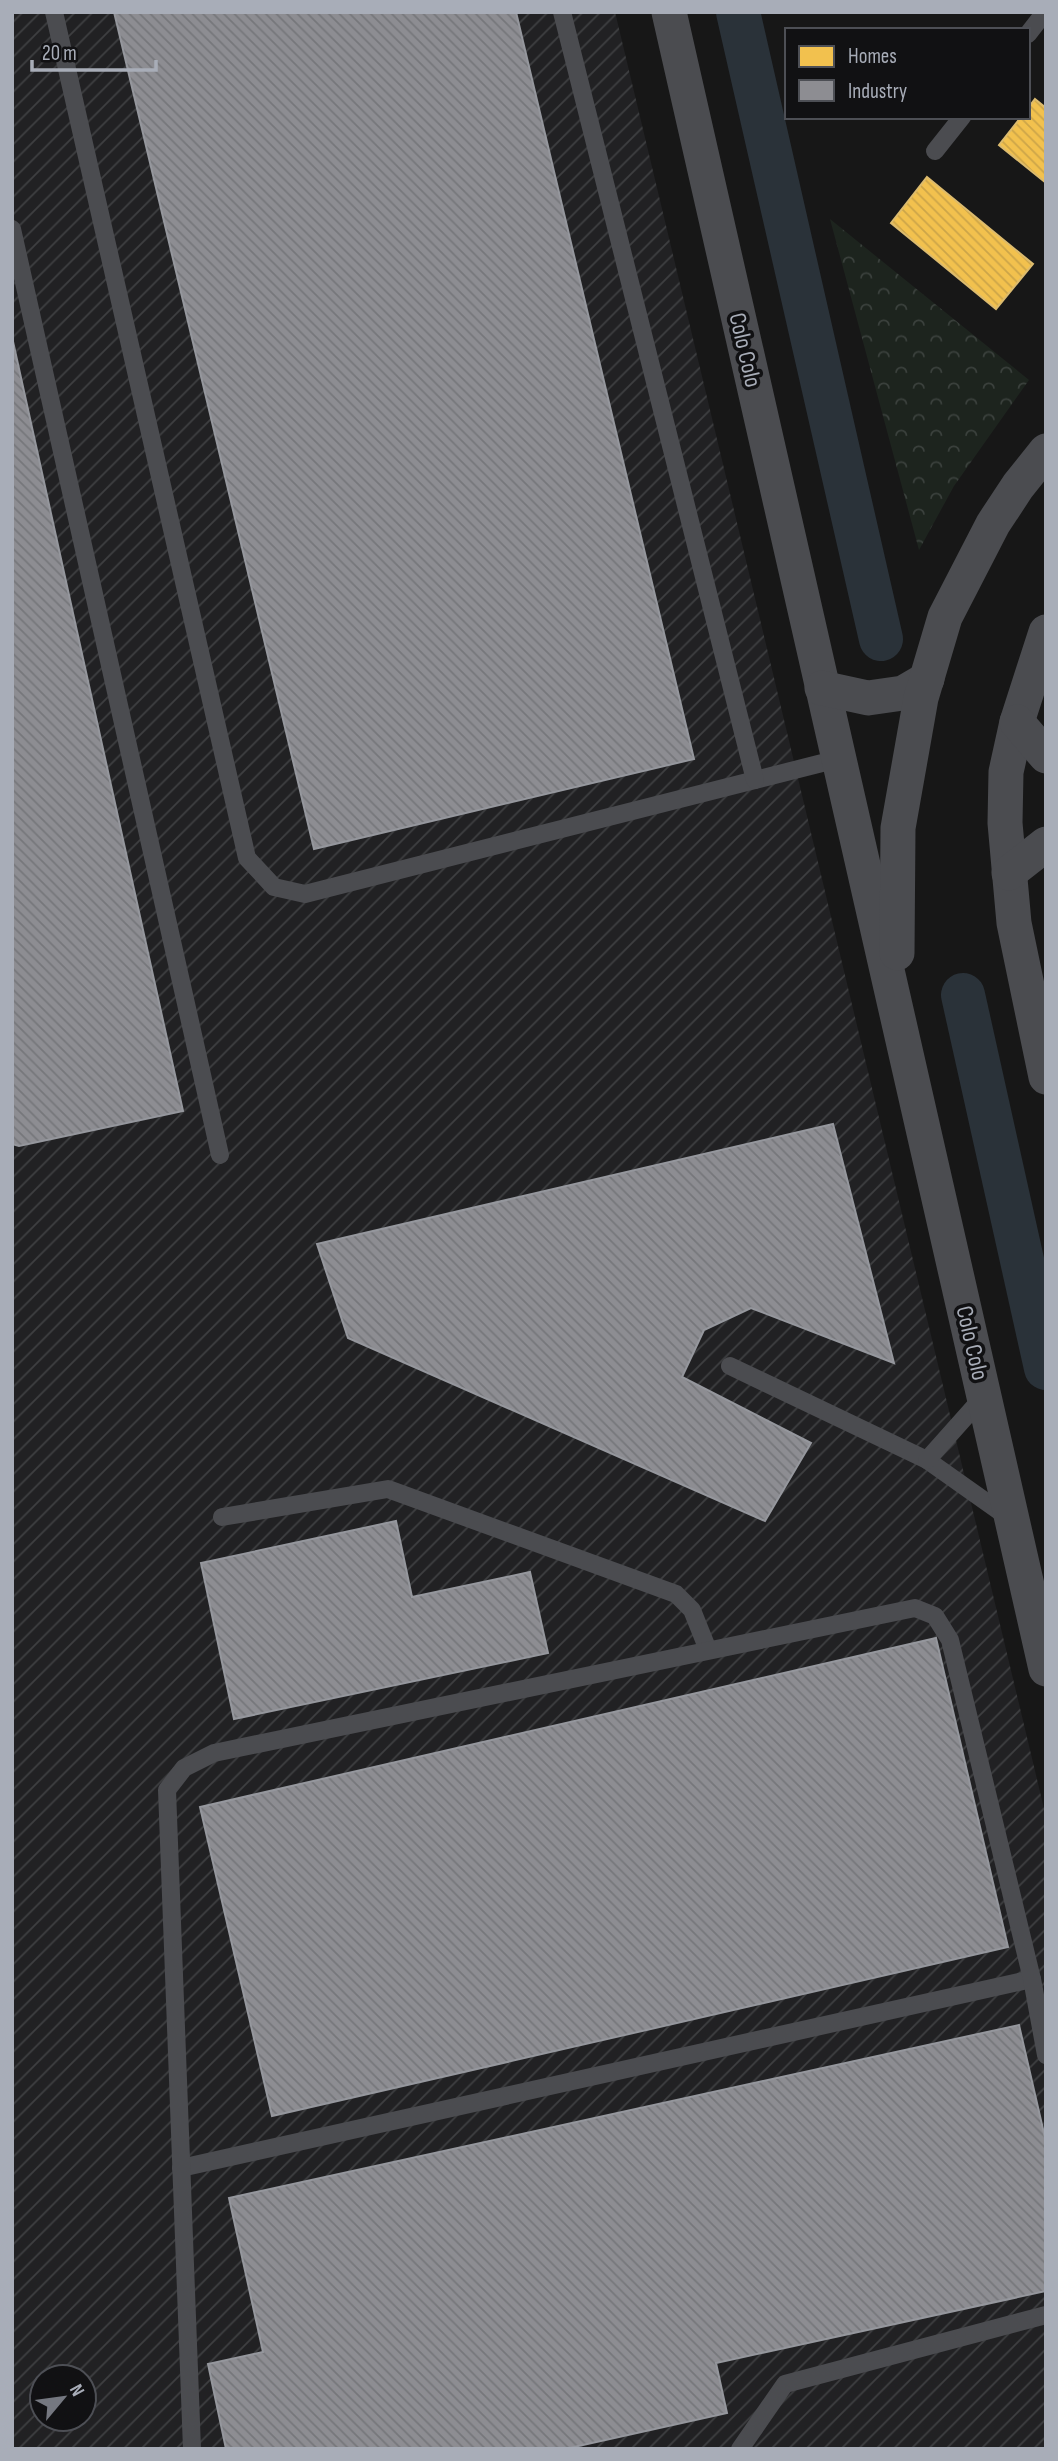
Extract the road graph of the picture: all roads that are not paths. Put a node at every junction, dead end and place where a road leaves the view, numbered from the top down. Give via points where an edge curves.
1 (54, 12) edge
2 (562, 12) edge
3 (669, 12) edge
4 (1045, 12) edge
5 (1030, 31) edge
6 (960, 119) edge
7 (935, 151) dead end
8 (12, 229) edge
9 (1046, 451) edge
10 (1046, 632) edge
11 (927, 679) junction
12 (822, 688) junction
13 (1017, 722) junction
14 (1046, 756) edge
15 (838, 759) junction
16 (755, 780) junction
17 (1046, 844) edge
18 (1009, 873) junction
19 (897, 1016) junction
20 (1046, 1077) edge
21 (220, 1155) dead end
22 (730, 1366) dead end
23 (984, 1396) junction
24 (927, 1460) junction
25 (222, 1517) dead end
26 (1012, 1521) junction
27 (708, 1650) junction
28 (1046, 1670) edge
29 (1032, 1979) junction
30 (1046, 2055) edge
31 (181, 2168) junction
32 (1046, 2315) edge
33 (192, 2449) edge
34 (740, 2449) edge

1 - 16 lane via 247,858 256,868 274,887 305,894
2 - 16 lane
3 - 12 street, Colo Colo
4 - 5 lane
6 - 7 lane
8 - 21 lane
9 - 11 street, Colo Colo via 993,524 945,617
10 - 13 street
11 - 12 street via 903,693 868,698
11 - 19 street, Colo Colo via 898,828
12 - 15 street, Colo Colo
13 - 14 street
13 - 18 street via 1006,772
15 - 16 lane
15 - 19 street, Colo Colo
17 - 18 street
18 - 20 street via 1014,923
19 - 23 street, Colo Colo
22 - 24 lane
23 - 24 lane
23 - 26 street, Colo Colo
24 - 26 lane
25 - 27 lane via 388,1489 676,1594 692,1610
26 - 28 street, Colo Colo
27 - 29 lane via 915,1608 935,1616 950,1640
27 - 31 lane via 214,1753 184,1768 167,1790
29 - 30 lane
29 - 31 lane
31 - 33 lane
32 - 34 lane via 785,2384

